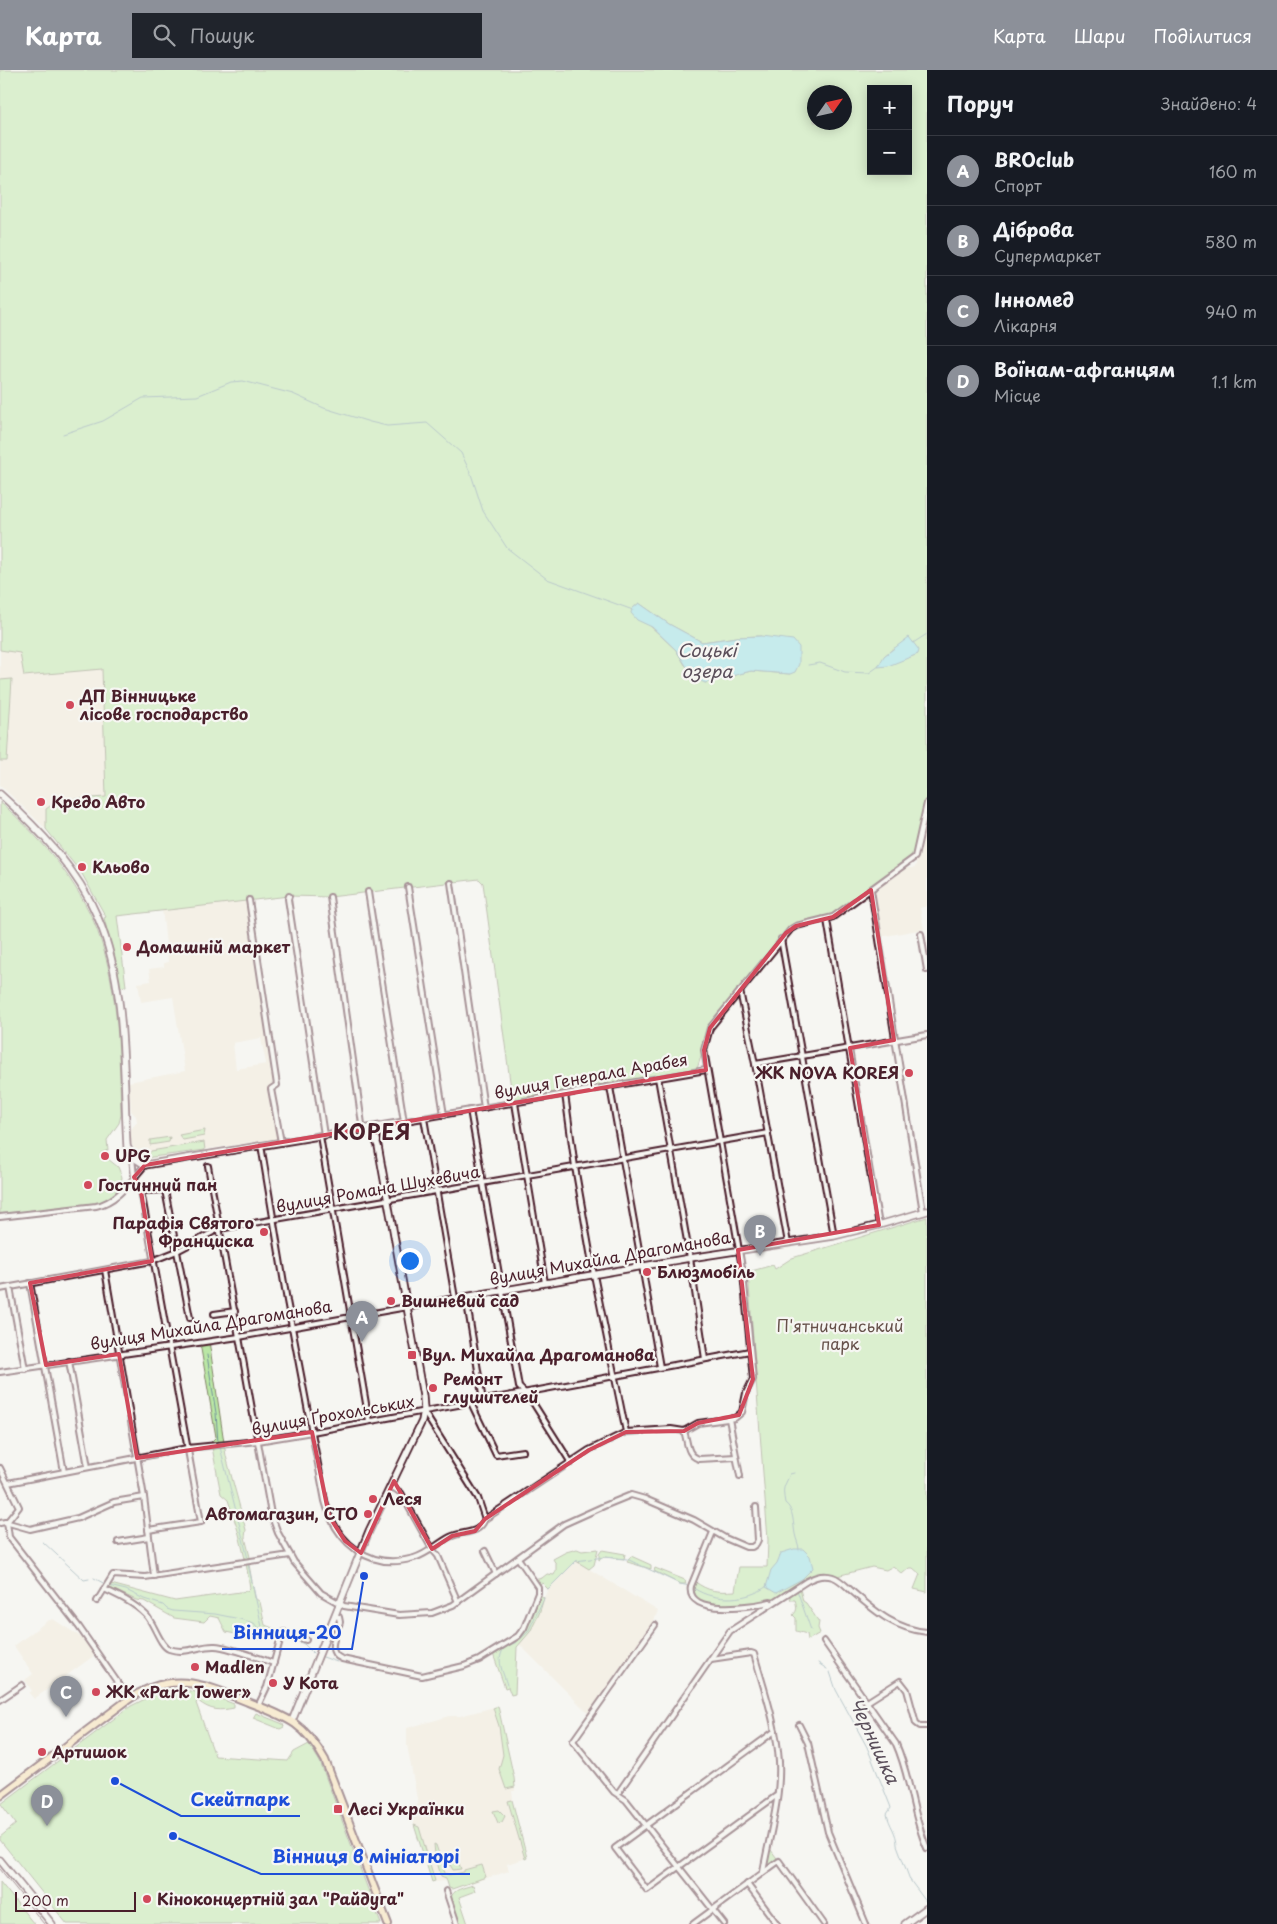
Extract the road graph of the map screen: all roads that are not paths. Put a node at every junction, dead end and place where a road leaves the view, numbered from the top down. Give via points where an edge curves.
1 (0, 794) edge
2 (927, 804) edge
3 (452, 883) dead end
4 (408, 887) dead end
5 (871, 890) junction
6 (368, 892) dead end
7 (289, 896) dead end
8 (330, 897) dead end
9 (249, 900) dead end
10 (827, 920) junction
11 (921, 934) dead end
12 (782, 939) junction
13 (927, 970) edge
14 (740, 991) junction
15 (927, 1034) edge
16 (894, 1040) junction
17 (850, 1048) junction
18 (803, 1056) junction
19 (755, 1064) junction
20 (706, 1070) junction
21 (658, 1078) junction
22 (610, 1087) junction
23 (565, 1094) junction
24 (515, 1103) junction
25 (484, 1108) junction
26 (470, 1110) junction
27 (444, 1115) junction
28 (424, 1118) junction
29 (404, 1122) junction
30 (375, 1127) junction
31 (357, 1129) junction
32 (768, 1133) junction
33 (322, 1135) junction
34 (281, 1142) junction
35 (720, 1142) junction
36 (261, 1145) junction
37 (380, 1150) junction
38 (670, 1151) junction
39 (132, 1157) junction
40 (622, 1159) junction
41 (145, 1165) junction
42 (208, 1166) dead end
43 (575, 1167) junction
44 (528, 1175) junction
45 (134, 1177) junction
46 (482, 1184) junction
47 (141, 1191) junction
48 (438, 1191) junction
49 (388, 1199) junction
50 (332, 1210) junction
51 (925, 1211) edge
52 (0, 1217) edge
53 (273, 1220) junction
54 (879, 1225) junction
55 (219, 1229) junction
56 (834, 1236) junction
57 (788, 1243) junction
58 (738, 1250) junction
59 (177, 1251) junction
60 (690, 1258) junction
61 (152, 1261) junction
62 (642, 1267) junction
63 (105, 1270) junction
64 (594, 1275) junction
65 (545, 1283) junction
66 (30, 1284) junction
67 (10, 1287) junction
68 (0, 1289) edge
69 (502, 1290) junction
70 (466, 1296) junction
71 (455, 1298) junction
72 (407, 1307) junction
73 (235, 1311) junction
74 (214, 1314) dead end
75 (190, 1318) dead end
76 (350, 1318) junction
77 (292, 1328) junction
78 (239, 1337) junction
79 (169, 1348) junction
80 (750, 1351) junction
81 (120, 1354) junction
82 (705, 1359) junction
83 (69, 1361) junction
84 (46, 1365) junction
85 (660, 1367) junction
86 (25, 1369) junction
87 (0, 1372) edge
88 (615, 1376) junction
89 (524, 1392) junction
90 (483, 1401) junction
91 (471, 1403) junction
92 (424, 1412) junction
93 (729, 1419) junction
94 (369, 1421) junction
95 (684, 1431) junction
96 (312, 1432) junction
97 (626, 1432) junction
98 (258, 1441) junction
99 (187, 1448) junction
100 (523, 1451) dead end
101 (736, 1457) junction
102 (138, 1458) junction
103 (571, 1463) junction
104 (88, 1467) junction
105 (0, 1468) edge
106 (64, 1472) junction
107 (740, 1476) dead end
108 (8, 1483) junction
109 (391, 1486) junction
110 (144, 1496) junction
111 (756, 1507) dead end
112 (485, 1519) junction
113 (7, 1522) junction
114 (0, 1523) edge
115 (148, 1530) junction
116 (713, 1532) junction
117 (149, 1537) junction
118 (118, 1542) dead end
119 (432, 1549) junction
120 (485, 1551) dead end
121 (361, 1553) junction
122 (290, 1556) junction
123 (518, 1558) junction
124 (496, 1574) junction
125 (154, 1576) junction
126 (104, 1589) junction
127 (97, 1601) dead end
128 (458, 1602) junction
129 (774, 1602) junction
130 (340, 1604) junction
131 (335, 1616) junction
132 (655, 1625) dead end
133 (927, 1632) edge
134 (306, 1640) dead end
135 (824, 1641) dead end
136 (711, 1658) junction
137 (274, 1663) junction
138 (22, 1685) dead end
139 (129, 1699) junction
140 (0, 1700) edge
141 (867, 1702) junction
142 (258, 1706) junction
143 (292, 1721) junction
144 (799, 1725) dead end
145 (927, 1726) edge
146 (775, 1731) junction
147 (618, 1793) junction
148 (0, 1796) edge
149 (776, 1796) junction
150 (645, 1825) junction
151 (927, 1848) edge
152 (0, 1860) edge
153 (679, 1866) junction
154 (763, 1872) junction
155 (747, 1884) junction
156 (446, 1891) dead end
157 (927, 1908) edge
158 (712, 1909) junction
159 (52, 1924) edge
160 (388, 1924) edge
161 (457, 1924) edge
162 (693, 1924) edge
163 (724, 1924) edge
164 (777, 1924) edge
165 (824, 1924) edge
166 (866, 1924) edge
167 (904, 1924) edge

1 - 39 main road via 56,851 73,873 99,919 117,996 124,1063 127,1146
2 - 5 street, вулиця Генерала Арабея via 915,857
3 - 25 street
4 - 27 street
5 - 10 street, вулиця Генерала Арабея
5 - 16 street
6 - 29 street
7 - 33 street
8 - 31 street via 362,1124
9 - 34 street via 277,1084 271,1089
10 - 12 street, вулиця Генерала Арабея via 796,926
10 - 17 street
11 - 13 street
12 - 14 street, вулиця Генерала Арабея
12 - 18 street
14 - 19 street
14 - 20 street, вулиця Генерала Арабея via 710,1028 704,1050
15 - 16 street
16 - 17 street
16 - 51 street
17 - 18 street
17 - 54 street
18 - 19 street
18 - 56 street
19 - 32 street
20 - 21 street, вулиця Генерала Арабея
20 - 35 street
21 - 22 street, вулиця Генерала Арабея
21 - 38 street
22 - 23 street, вулиця Генерала Арабея
22 - 40 street
23 - 24 street, вулиця Генерала Арабея
23 - 43 street
24 - 25 street, вулиця Генерала Арабея
24 - 44 street
25 - 26 street, вулиця Генерала Арабея
26 - 27 street, вулиця Генерала Арабея
26 - 46 street
27 - 28 street, вулиця Генерала Арабея
28 - 29 street, вулиця Генерала Арабея
28 - 48 street
29 - 30 street, вулиця Генерала Арабея
30 - 31 street, вулиця Генерала Арабея
30 - 37 street
31 - 33 main road
31 - 37 main road via 372,1134
32 - 35 street, вулиця Романа Шухевича
32 - 57 street
33 - 34 main road
33 - 50 street
34 - 36 main road
35 - 38 street, вулиця Романа Шухевича
35 - 58 street
36 - 41 main road
36 - 53 street
37 - 49 main road
38 - 40 street, вулиця Романа Шухевича
38 - 60 street
39 - 41 main road
39 - 45 street
40 - 43 street, вулиця Романа Шухевича
40 - 62 street
41 - 45 street
42 - 55 street
43 - 44 street, вулиця Романа Шухевича
43 - 64 street
44 - 46 street, вулиця Романа Шухевича
44 - 65 street
45 - 47 street
45 - 52 street via 117,1195 100,1205
46 - 48 street, вулиця Романа Шухевича
46 - 69 street
47 - 59 street via 165,1190
47 - 61 street
48 - 49 street, вулиця Романа Шухевича
48 - 71 street
49 - 50 street, вулиця Романа Шухевича
49 - 72 main road
50 - 53 street, вулиця Романа Шухевича
50 - 76 street
51 - 54 main road, вулиця Михайла Драгоманова
53 - 55 street, вулиця Романа Шухевича
53 - 77 street
54 - 56 main road, вулиця Михайла Драгоманова
55 - 59 street, вулиця Романа Шухевича
55 - 73 street
56 - 57 main road, вулиця Михайла Драгоманова
57 - 58 main road, вулиця Михайла Драгоманова
58 - 60 main road, вулиця Михайла Драгоманова
58 - 80 street
59 - 61 street, вулиця Романа Шухевича
59 - 75 street
60 - 62 main road, вулиця Михайла Драгоманова
60 - 82 street
61 - 63 street, вулиця Романа Шухевича
61 - 79 street
62 - 64 main road, вулиця Михайла Драгоманова
62 - 85 street
63 - 66 street, вулиця Романа Шухевича
63 - 81 street
64 - 65 main road, вулиця Михайла Драгоманова
64 - 88 street
65 - 69 main road, вулиця Михайла Драгоманова
66 - 67 street, вулиця Романа Шухевича
66 - 84 street
67 - 68 street, вулиця Романа Шухевича
67 - 86 street
69 - 70 main road, вулиця Михайла Драгоманова
69 - 89 street via 519,1387
70 - 71 main road, вулиця Михайла Драгоманова
70 - 90 street
71 - 72 main road, вулиця Михайла Драгоманова
72 - 76 street, вулиця Михайла Драгоманова
72 - 92 main road
73 - 74 street
73 - 78 street
76 - 77 street, вулиця Михайла Драгоманова
76 - 94 street
77 - 78 street, вулиця Михайла Драгоманова
77 - 96 street
78 - 79 street, вулиця Михайла Драгоманова
78 - 98 street
79 - 81 street, вулиця Михайла Драгоманова
79 - 99 street
80 - 82 street, вулиця Ґрохольських
80 - 93 street via 752,1379 744,1409
81 - 83 street, вулиця Михайла Драгоманова
81 - 102 street
82 - 85 street, вулиця Ґрохольських
83 - 84 street, вулиця Михайла Драгоманова
83 - 104 street
84 - 86 street, вулиця Михайла Драгоманова
84 - 106 street
85 - 88 street, вулиця Ґрохольських
86 - 87 street, вулиця Михайла Драгоманова
88 - 89 street, вулиця Ґрохольських
88 - 97 street
89 - 90 street, вулиця Ґрохольських
89 - 103 street
90 - 91 street, вулиця Ґрохольських
91 - 92 street, вулиця Ґрохольських
91 - 100 street via 496,1455
92 - 94 street, вулиця Ґрохольських
92 - 109 main road via 421,1425
92 - 112 street via 478,1498
93 - 95 street via 698,1423
93 - 101 street
94 - 96 street, вулиця Ґрохольських
95 - 97 street
95 - 101 street via 694,1458
96 - 98 street, вулиця Ґрохольських
96 - 121 street via 331,1520 345,1541
97 - 103 street via 603,1442
98 - 99 street, вулиця Ґрохольських
98 - 122 street via 273,1520
99 - 102 street, вулиця Ґрохольських
99 - 115 street via 201,1522
101 - 107 street
102 - 104 street, вулиця Ґрохольських
102 - 110 street
103 - 112 street
104 - 106 street, вулиця Ґрохольських
105 - 108 street
106 - 108 street, вулиця Ґрохольських
108 - 113 street via 19,1507
109 - 119 street via 401,1493
109 - 121 main road
110 - 113 street via 114,1502 78,1518 30,1529
110 - 115 street
111 - 116 street via 758,1540 752,1547
112 - 119 street via 475,1531 452,1536
113 - 114 street
113 - 139 street via 9,1536
115 - 117 street
116 - 123 street via 694,1520 631,1495 564,1524
116 - 129 street via 690,1592 693,1597 699,1602 722,1608
117 - 118 street
117 - 125 street
119 - 121 street via 415,1558 396,1560 378,1559
119 - 128 street
120 - 124 street
121 - 130 main road
122 - 125 street
122 - 130 street via 321,1593
123 - 124 street
123 - 131 street via 538,1588 524,1628 518,1636 464,1666 422,1676 339,1658 332,1649 340,1622
124 - 128 street
125 - 126 street via 112,1576
126 - 127 street
126 - 137 street via 147,1615 170,1650 191,1651 214,1646
128 - 130 street via 436,1612 415,1615 376,1612
129 - 133 street via 814,1577 832,1576 881,1616 910,1630
129 - 136 street via 730,1631
130 - 131 main road
131 - 143 main road
132 - 147 street via 574,1741
134 - 137 street via 281,1633
135 - 141 street
136 - 146 street via 754,1654
136 - 147 street
137 - 142 street
138 - 140 street
139 - 142 main road via 155,1686 187,1682
139 - 148 main road
141 - 145 street via 902,1681 916,1723
141 - 151 street via 898,1750 917,1824
142 - 143 main road
143 - 160 main road via 309,1735 325,1760
144 - 166 street via 808,1743 828,1832
146 - 149 street via 779,1767
146 - 150 street
147 - 150 street
149 - 153 street
149 - 154 street
150 - 153 street
150 - 153 street via 615,1848 647,1890
152 - 159 main road
153 - 158 street
154 - 155 street
154 - 165 street via 779,1861
155 - 158 street
155 - 164 street
156 - 161 street
157 - 167 main road
158 - 162 street
158 - 163 street

